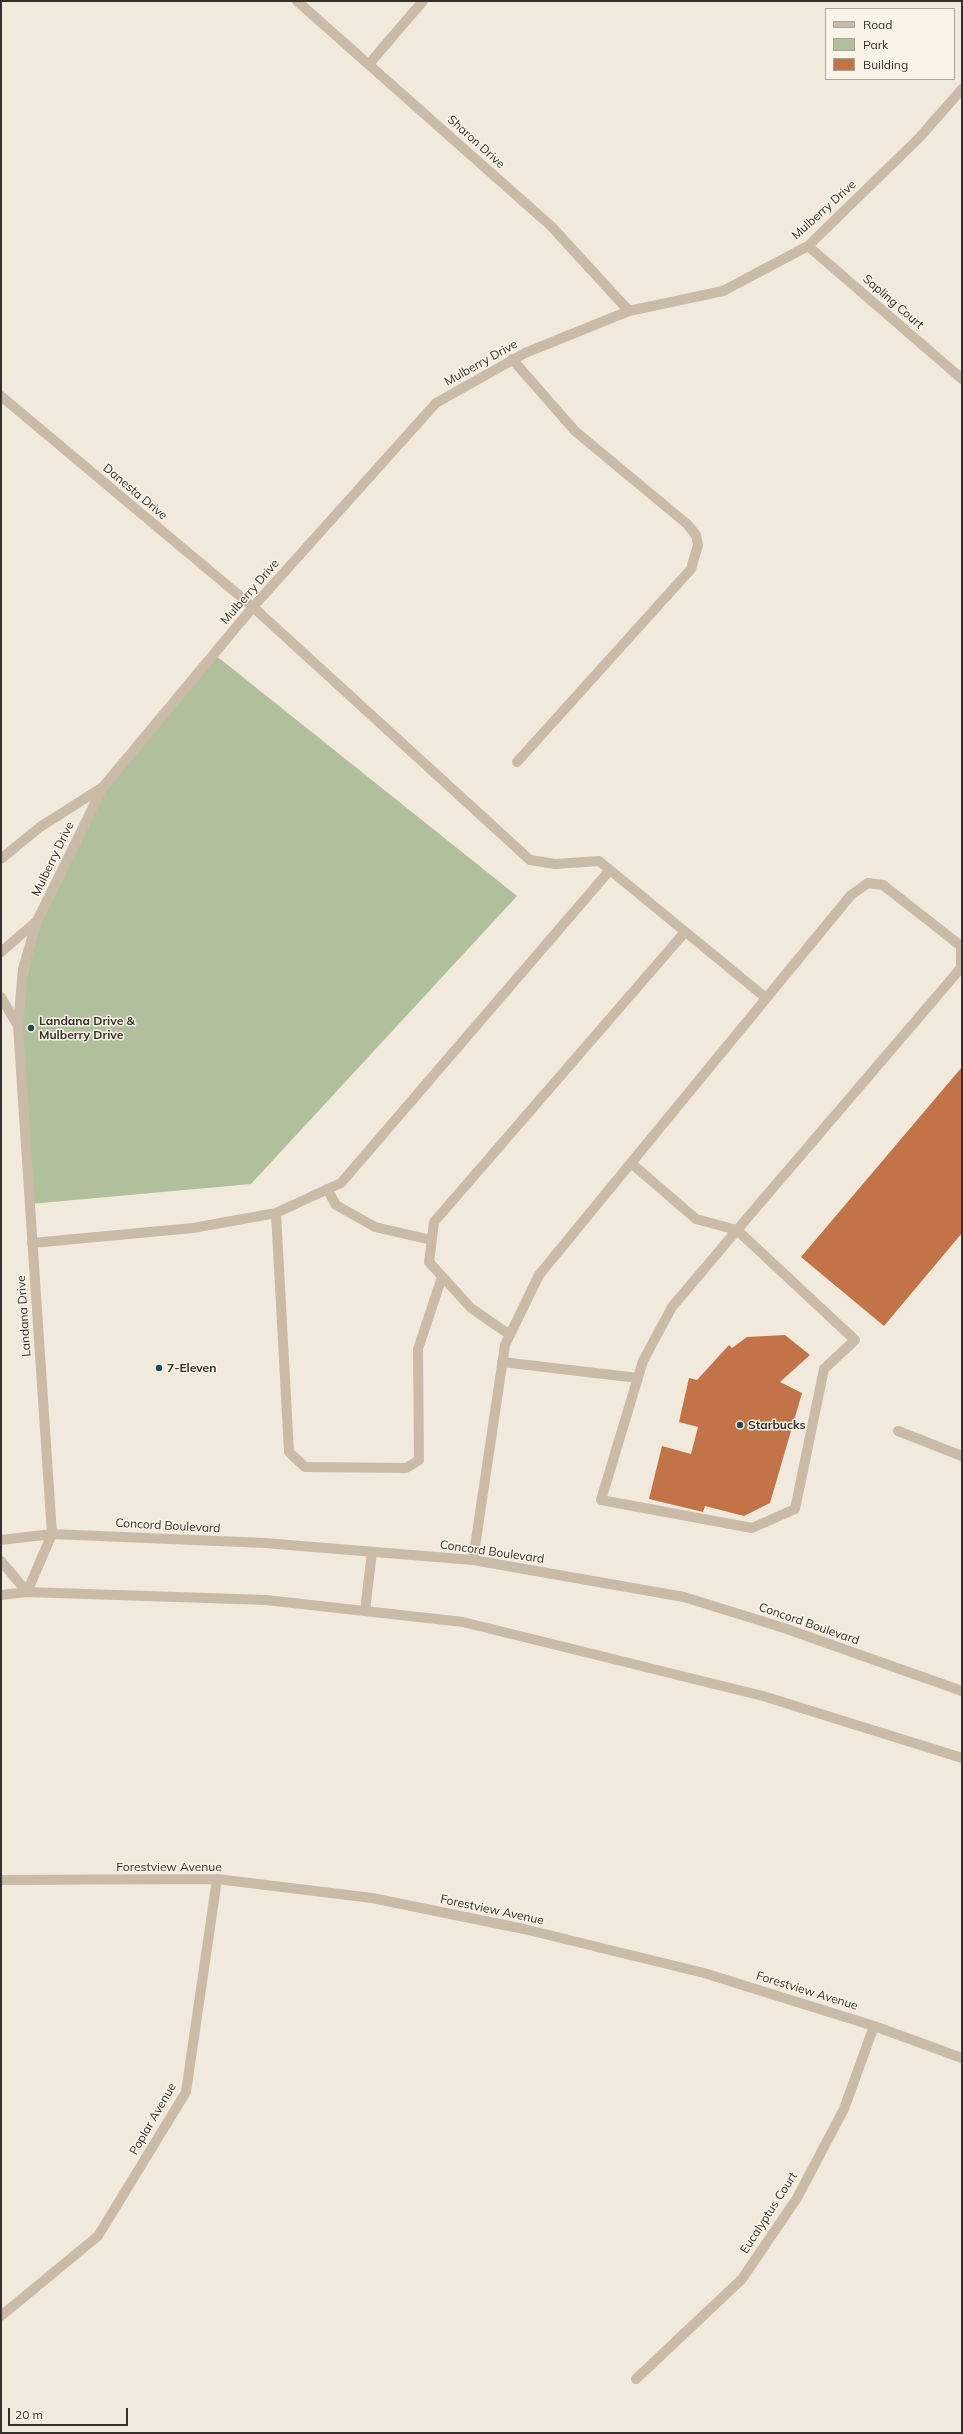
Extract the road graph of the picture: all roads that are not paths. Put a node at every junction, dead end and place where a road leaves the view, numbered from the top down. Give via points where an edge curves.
1 (297, 1) edge
2 (423, 1) edge
3 (369, 64) junction
4 (962, 89) edge
5 (808, 246) junction
6 (629, 311) junction
7 (512, 359) junction
8 (962, 378) edge
9 (1, 396) edge
10 (253, 608) junction
11 (517, 762) dead end
12 (103, 787) junction
13 (1, 858) edge
14 (610, 870) junction
15 (37, 921) junction
16 (685, 932) junction
17 (1, 952) edge
18 (1, 997) edge
19 (766, 998) junction
20 (18, 1026) junction
21 (631, 1163) junction
22 (327, 1189) junction
23 (276, 1213) junction
24 (737, 1230) junction
25 (431, 1240) junction
26 (32, 1243) junction
27 (442, 1277) junction
28 (510, 1335) junction
29 (502, 1362) junction
30 (638, 1378) junction
31 (898, 1431) dead end
32 (962, 1456) edge
33 (52, 1534) junction
34 (1, 1540) edge
35 (372, 1552) junction
36 (473, 1560) junction
37 (1, 1561) edge
38 (27, 1592) junction
39 (1, 1594) edge
40 (365, 1610) junction
41 (962, 1691) edge
42 (962, 1758) edge
43 (217, 1879) junction
44 (1, 1880) edge
45 (874, 2026) junction
46 (962, 2058) edge
47 (1, 2316) edge
48 (636, 2379) dead end

1 - 3 street, Sharon Drive
2 - 3 street
3 - 6 street, Sharon Drive via 551,226
4 - 5 street, Mulberry Drive via 919,138
5 - 6 street, Mulberry Drive via 723,291
5 - 8 street, Sapling Court
6 - 7 street, Mulberry Drive
7 - 10 street, Mulberry Drive via 436,403
7 - 11 street via 574,431 687,524 696,535 698,545 691,569
9 - 10 street, Danesta Drive
10 - 12 street, Mulberry Drive
10 - 14 street, Danesta Drive via 530,860 555,864 599,861
12 - 13 street, Mulberry Drive via 40,827
12 - 15 street, Mulberry Drive
14 - 16 street, Danesta Drive
14 - 22 street via 340,1183
15 - 17 street, Mulberry Drive
15 - 20 street, Mulberry Drive via 23,969
16 - 19 street, Danesta Drive
16 - 25 street via 434,1222
18 - 20 street, Landana Drive
19 - 21 street
19 - 24 street via 851,895 868,883 883,885 961,946 961,968
20 - 26 street, Landana Drive
21 - 24 street via 696,1218
21 - 28 street via 539,1275
22 - 23 street
22 - 25 street via 336,1205 375,1227
23 - 26 street via 193,1228
23 - 27 street via 290,1452 305,1467 406,1468 419,1460 418,1349
24 - 30 street via 672,1307 643,1361
24 - 30 street via 855,1340 824,1369 794,1509 752,1528 601,1500
25 - 27 street via 429,1262
26 - 33 street, Landana Drive
27 - 28 street via 471,1308
28 - 29 street
29 - 30 street
29 - 36 street
31 - 32 street
33 - 34 street, Concord Boulevard
33 - 35 street, Concord Boulevard via 265,1543
33 - 38 street, Landana Drive
35 - 36 street, Concord Boulevard
35 - 40 street
36 - 41 street, Concord Boulevard via 684,1597 784,1628
37 - 38 street
38 - 39 street
38 - 40 street via 266,1600
40 - 42 street via 463,1622 626,1662 763,1696
43 - 44 street, Forestview Avenue
43 - 45 street, Forestview Avenue via 372,1898 524,1929 704,1973
43 - 47 street, Poplar Avenue via 186,2092 98,2236
45 - 46 street, Forestview Avenue
45 - 48 street, Eucalyptus Court via 844,2109 797,2198 742,2279

